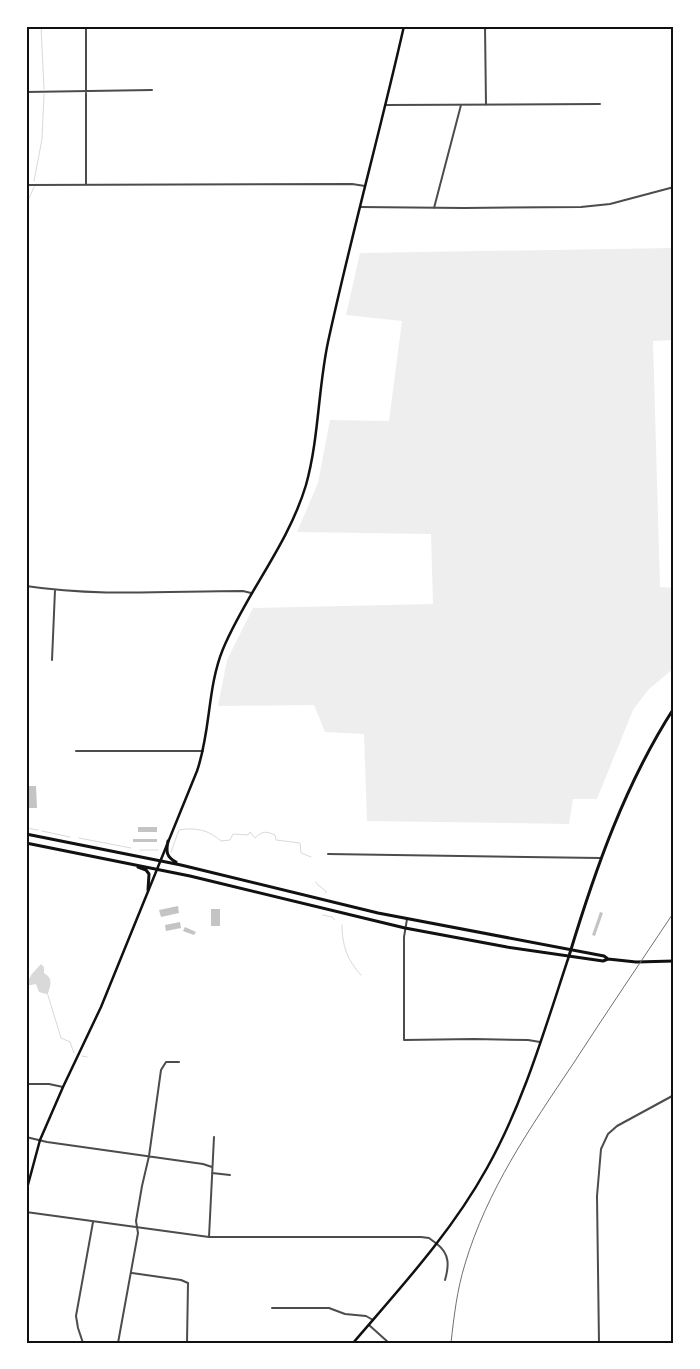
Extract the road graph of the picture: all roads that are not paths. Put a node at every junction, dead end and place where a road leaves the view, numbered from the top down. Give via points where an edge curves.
1 (86, 26) edge
2 (404, 26) edge
3 (484, 26) edge
4 (152, 90) dead end
5 (26, 92) edge
6 (86, 92) junction
7 (486, 104) junction
8 (600, 104) dead end
9 (386, 105) junction
10 (461, 105) junction
11 (26, 184) edge
12 (86, 184) junction
13 (365, 186) junction
14 (674, 187) edge
15 (360, 207) junction
16 (434, 208) junction
17 (26, 586) edge
18 (55, 590) junction
19 (253, 594) junction
20 (52, 660) dead end
21 (674, 708) edge
22 (203, 751) junction
23 (76, 752) dead end
24 (26, 834) edge
25 (168, 841) junction
26 (26, 843) edge
27 (97, 848) junction
28 (328, 854) dead end
29 (95, 856) junction
30 (602, 858) junction
31 (160, 860) junction
32 (130, 864) junction
33 (181, 865) junction
34 (156, 869) junction
35 (224, 875) junction
36 (222, 884) junction
37 (148, 890) junction
38 (315, 898) junction
39 (312, 906) junction
40 (378, 913) junction
41 (407, 919) junction
42 (376, 921) junction
43 (405, 928) junction
44 (462, 930) junction
45 (460, 939) junction
46 (509, 939) junction
47 (507, 947) junction
48 (571, 950) junction
49 (569, 956) junction
50 (608, 959) junction
51 (674, 961) edge
52 (540, 1042) junction
53 (179, 1062) dead end
54 (26, 1084) edge
55 (63, 1087) junction
56 (674, 1096) edge
57 (214, 1137) dead end
58 (26, 1138) edge
59 (40, 1140) junction
60 (149, 1156) junction
61 (212, 1167) junction
62 (212, 1173) junction
63 (230, 1175) dead end
64 (26, 1192) edge
65 (26, 1212) edge
66 (93, 1222) junction
67 (138, 1227) junction
68 (209, 1236) junction
69 (437, 1244) junction
70 (131, 1273) junction
71 (445, 1280) dead end
72 (272, 1308) dead end
73 (373, 1320) junction
74 (368, 1325) junction
75 (84, 1343) edge
76 (118, 1343) edge
77 (187, 1343) edge
78 (353, 1343) edge
79 (389, 1343) edge
80 (598, 1343) edge

1 - 6 street
2 - 9 main road
3 - 7 street
4 - 6 street
5 - 6 street
6 - 12 street
7 - 8 street
7 - 10 street
9 - 10 street
9 - 13 main road
10 - 16 street
11 - 12 street
12 - 13 street
13 - 15 main road
14 - 16 street via 596,206
15 - 16 street
15 - 19 main road via 328,343 306,484 290,526
17 - 18 street
18 - 19 street
18 - 20 street
19 - 22 main road via 219,662
21 - 30 highway via 632,781
22 - 23 street
22 - 25 main road
24 - 27 highway
25 - 31 main road
25 - 33 highway via 168,856
26 - 29 highway
27 - 29 highway
27 - 31 highway
28 - 30 street
29 - 32 highway
30 - 48 highway
31 - 33 highway
31 - 34 main road
32 - 34 highway
32 - 37 highway via 148,873
33 - 35 highway
34 - 36 highway
34 - 37 main road
35 - 36 highway
35 - 38 highway
36 - 39 highway
37 - 55 main road via 101,1007
38 - 39 highway
38 - 40 highway
39 - 42 highway
40 - 41 highway
40 - 42 highway
41 - 43 street
41 - 44 highway
42 - 43 highway
43 - 45 highway
43 - 52 street via 404,1040
44 - 45 highway
44 - 46 highway
45 - 47 highway
46 - 47 highway
46 - 48 highway
47 - 49 highway
48 - 49 highway
48 - 50 highway
49 - 50 highway
49 - 52 main road
50 - 51 highway
52 - 69 main road via 516,1108 494,1155 465,1205
53 - 60 street via 166,1062 162,1067
54 - 55 street
55 - 59 main road
56 - 80 street via 617,1126 608,1134 601,1149 597,1205
57 - 61 street
58 - 59 street
59 - 60 street
59 - 64 main road
60 - 61 street
60 - 67 street via 136,1221
61 - 62 street
62 - 63 street
62 - 68 street
65 - 66 street
66 - 67 street
66 - 75 street via 76,1316
67 - 68 street
67 - 70 street
68 - 69 street via 421,1237
69 - 71 street via 448,1262
69 - 73 main road
70 - 76 street
70 - 77 street via 188,1284
72 - 73 street via 329,1308
73 - 74 main road
74 - 78 main road
74 - 79 street

